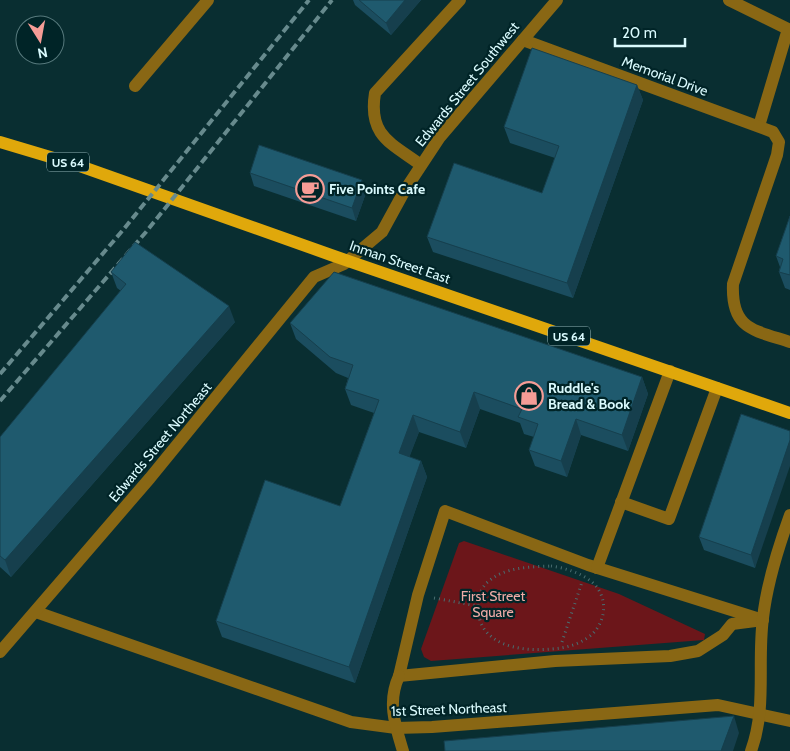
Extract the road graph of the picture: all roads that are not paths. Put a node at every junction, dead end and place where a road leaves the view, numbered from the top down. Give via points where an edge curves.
1 (208, 0) edge
2 (460, 0) edge
3 (557, 0) edge
4 (729, 0) edge
5 (523, 40) junction
6 (135, 86) dead end
7 (759, 126) junction
8 (0, 142) edge
9 (421, 165) junction
10 (348, 260) junction
11 (790, 342) edge
12 (670, 371) junction
13 (717, 388) junction
14 (790, 413) edge
15 (621, 502) junction
16 (790, 515) edge
17 (593, 566) junction
18 (36, 612) junction
19 (763, 620) junction
20 (2, 647) edge
21 (399, 676) junction
22 (760, 715) junction
23 (790, 721) edge
24 (396, 728) junction
25 (403, 751) edge
26 (751, 751) edge

1 - 6 street
2 - 9 street via 375,93 374,122 379,133
3 - 5 street, Edwards Street Southwest
4 - 7 street via 788,29
5 - 7 street, Memorial Drive
5 - 9 street, Edwards Street Southwest
7 - 11 street, Memorial Drive via 773,132 779,142 777,155 733,284 732,301 739,320 757,331
8 - 10 main road, Inman Street East / US 64 via 77,164
9 - 10 street, Edwards Street Southwest via 382,232
10 - 12 main road, Inman Street East / US 64
10 - 18 street, Edwards Street Northeast via 338,268 314,277
12 - 13 main road, Inman Street East / US 64
12 - 15 street
13 - 14 main road, Inman Street East / US 64
13 - 15 street via 669,519
15 - 17 street
16 - 19 street via 774,563
17 - 19 street
17 - 21 street via 445,511 418,595
18 - 20 street, Edwards Street Northeast
18 - 24 street, 1st Street Northeast via 351,722
19 - 21 street via 732,624 723,635 698,651 670,656
19 - 22 street
21 - 24 street via 392,690 391,702
22 - 23 street, 1st Street Northeast
22 - 24 street, 1st Street Northeast via 718,705
22 - 26 street
24 - 25 street

